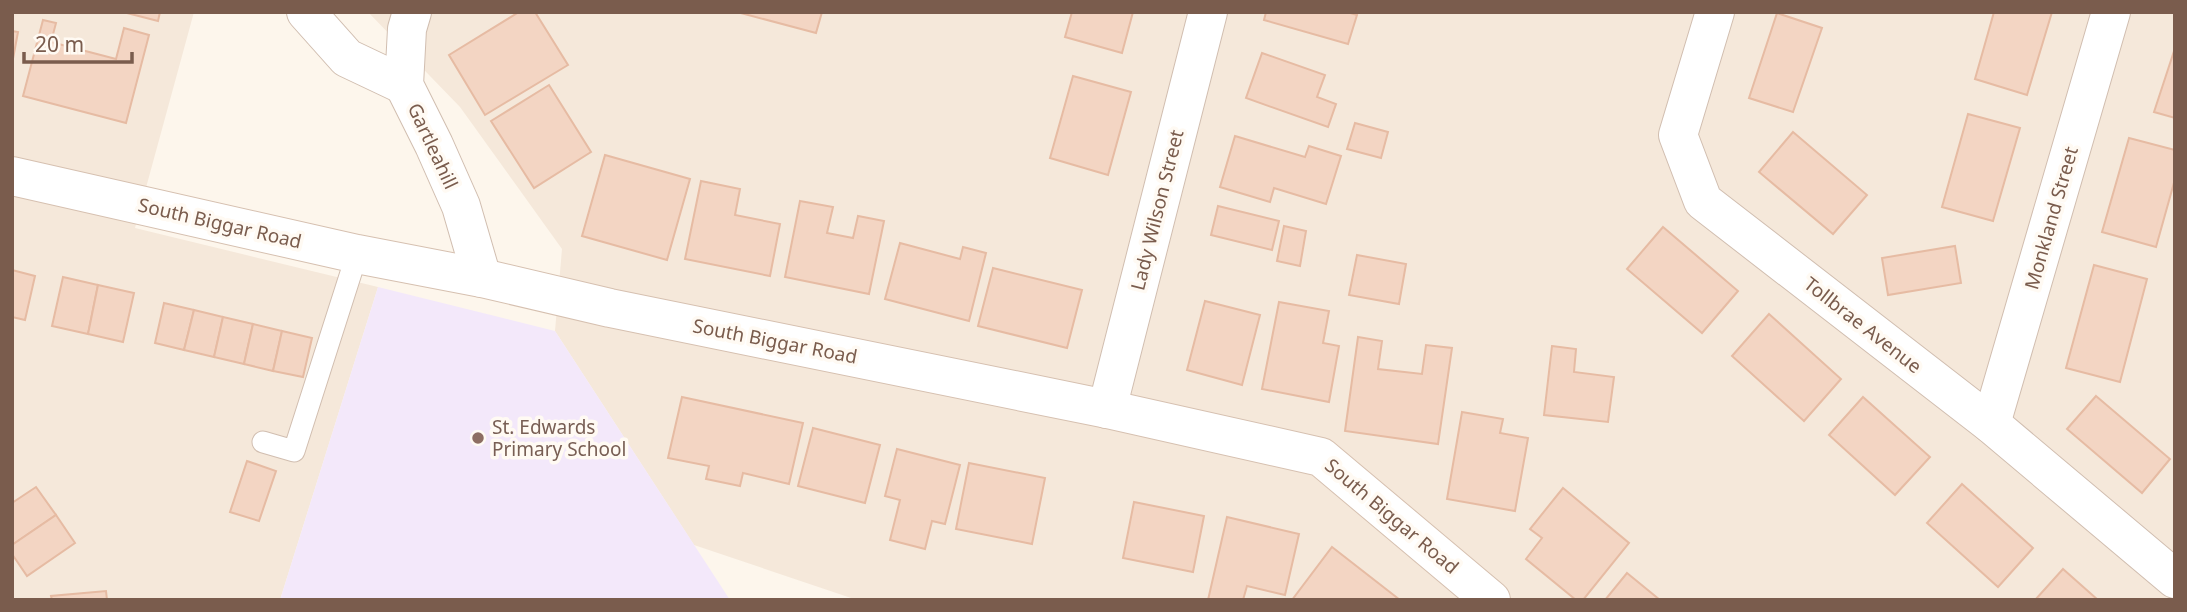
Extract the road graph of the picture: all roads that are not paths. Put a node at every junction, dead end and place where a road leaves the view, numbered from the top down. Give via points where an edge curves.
1 (306, 12) edge
2 (412, 12) edge
3 (1208, 12) edge
4 (1715, 12) edge
5 (2111, 12) edge
6 (404, 85) junction
7 (12, 176) edge
8 (357, 254) junction
9 (482, 278) junction
10 (1107, 409) junction
11 (1991, 424) junction
12 (263, 442) dead end
13 (2175, 579) edge
14 (1491, 600) edge

1 - 6 street via 348,58
2 - 6 street, Gartleahill
3 - 10 street, Lady Wilson Street
4 - 11 street, Tollbrae Avenue via 1678,135 1703,201
5 - 11 street, Monkland Street
6 - 9 street, Gartleahill via 461,206
7 - 8 street, South Biggar Road
8 - 9 street, South Biggar Road
8 - 12 lane via 294,451
9 - 10 street, South Biggar Road
10 - 14 street, South Biggar Road via 1321,457
11 - 13 street, Tollbrae Avenue

